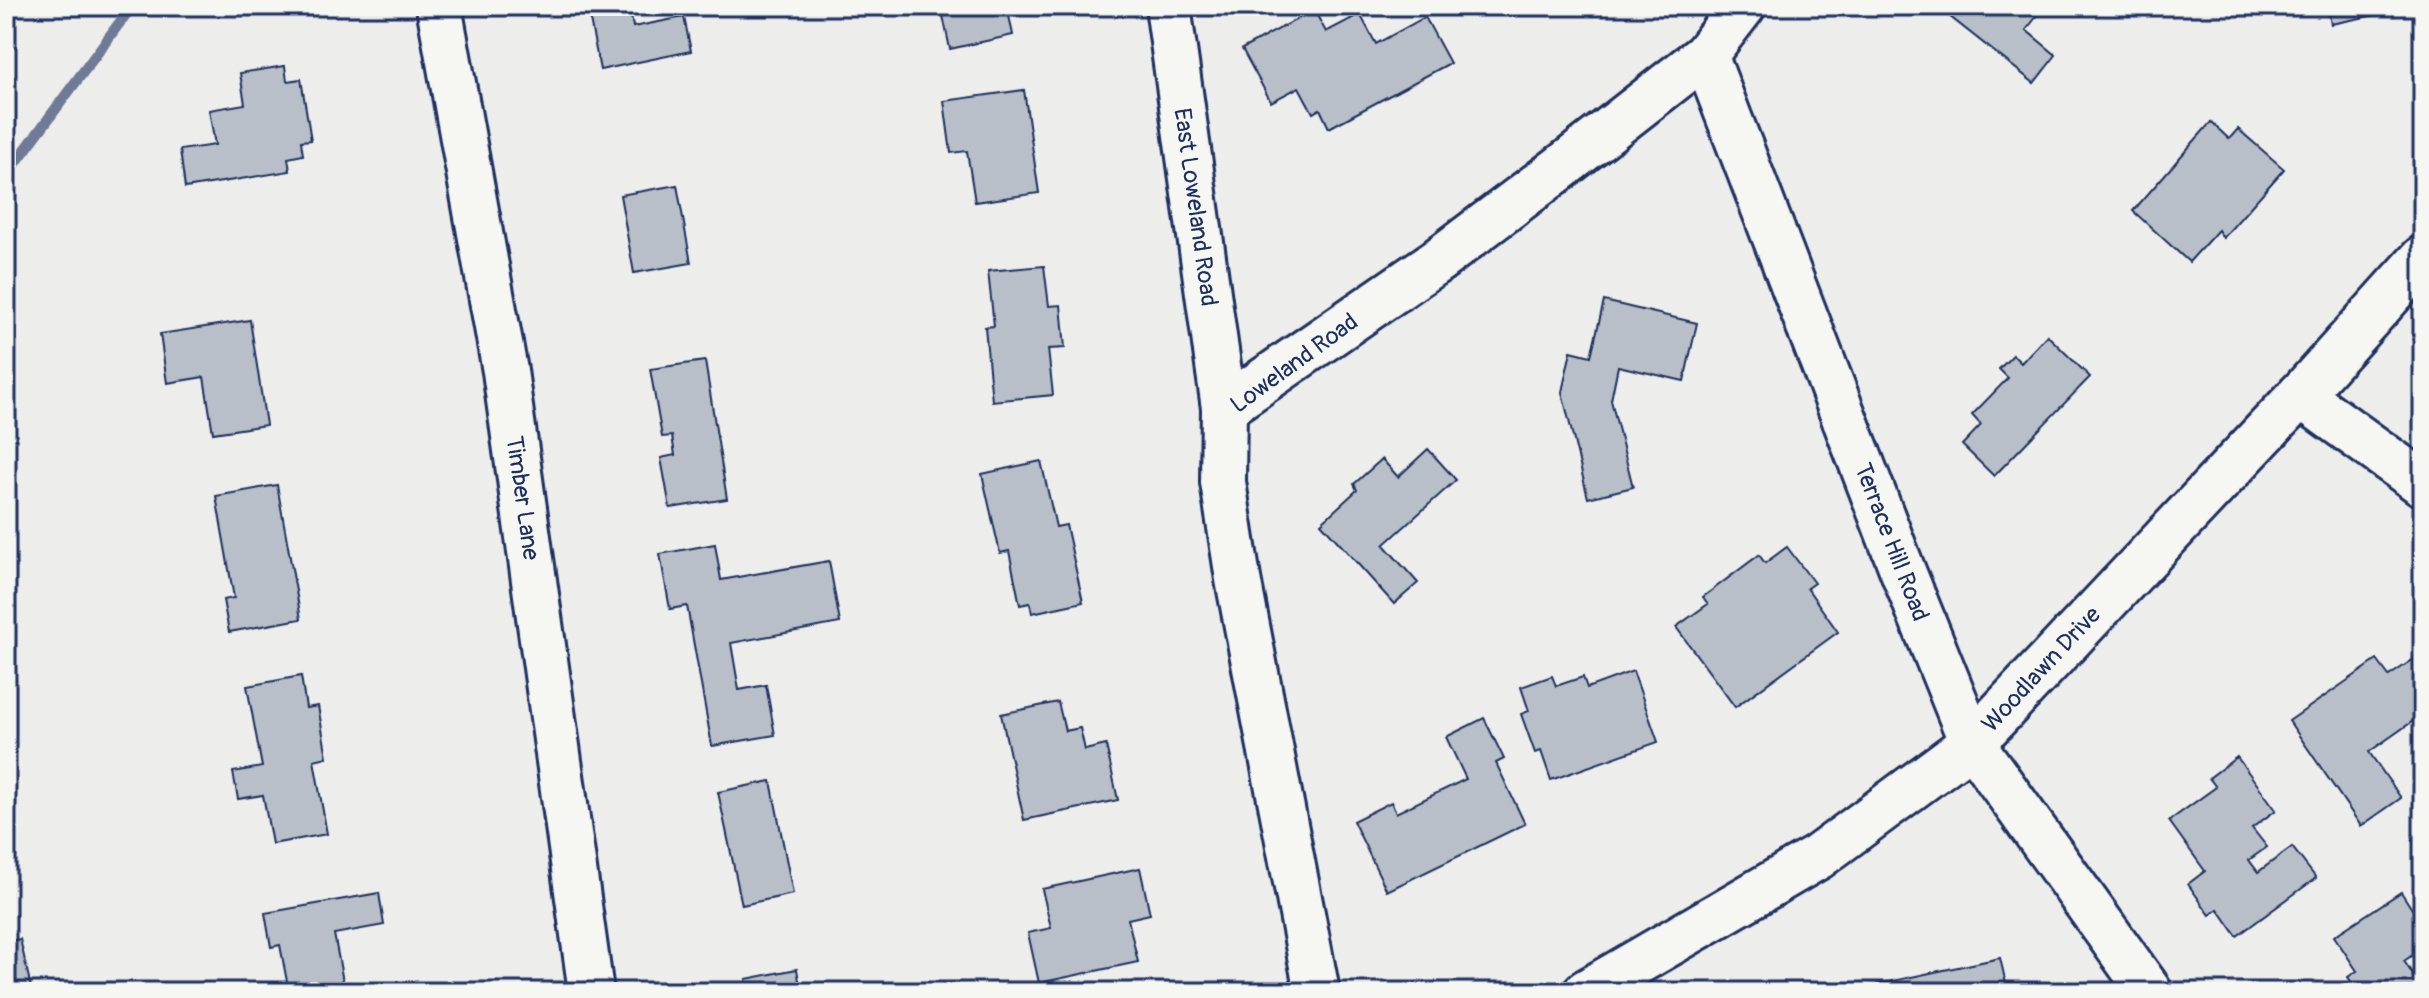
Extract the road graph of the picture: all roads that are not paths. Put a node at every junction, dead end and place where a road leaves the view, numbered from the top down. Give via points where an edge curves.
1 (439, 6) edge
2 (1168, 6) edge
3 (1743, 6) edge
4 (1705, 55) junction
5 (2423, 258) edge
6 (2300, 395) junction
7 (1224, 408) junction
8 (2423, 484) edge
9 (1972, 743) junction
10 (591, 992) edge
11 (1317, 992) edge
12 (1586, 992) edge
13 (2150, 992) edge

1 - 10 street, Timber Lane via 505,371
2 - 7 street, East Loweland Road
3 - 4 street, Loweland Road
4 - 7 street, Loweland Road via 1437,261
4 - 9 street, Terrace Hill Road
5 - 6 street, Woodlawn Drive
6 - 8 street
6 - 9 street, Woodlawn Drive
7 - 11 street, Loweland Road via 1223,482 1238,579
9 - 12 street, Woodlawn Drive via 1818,857
9 - 13 street, Terrace Hill Road

